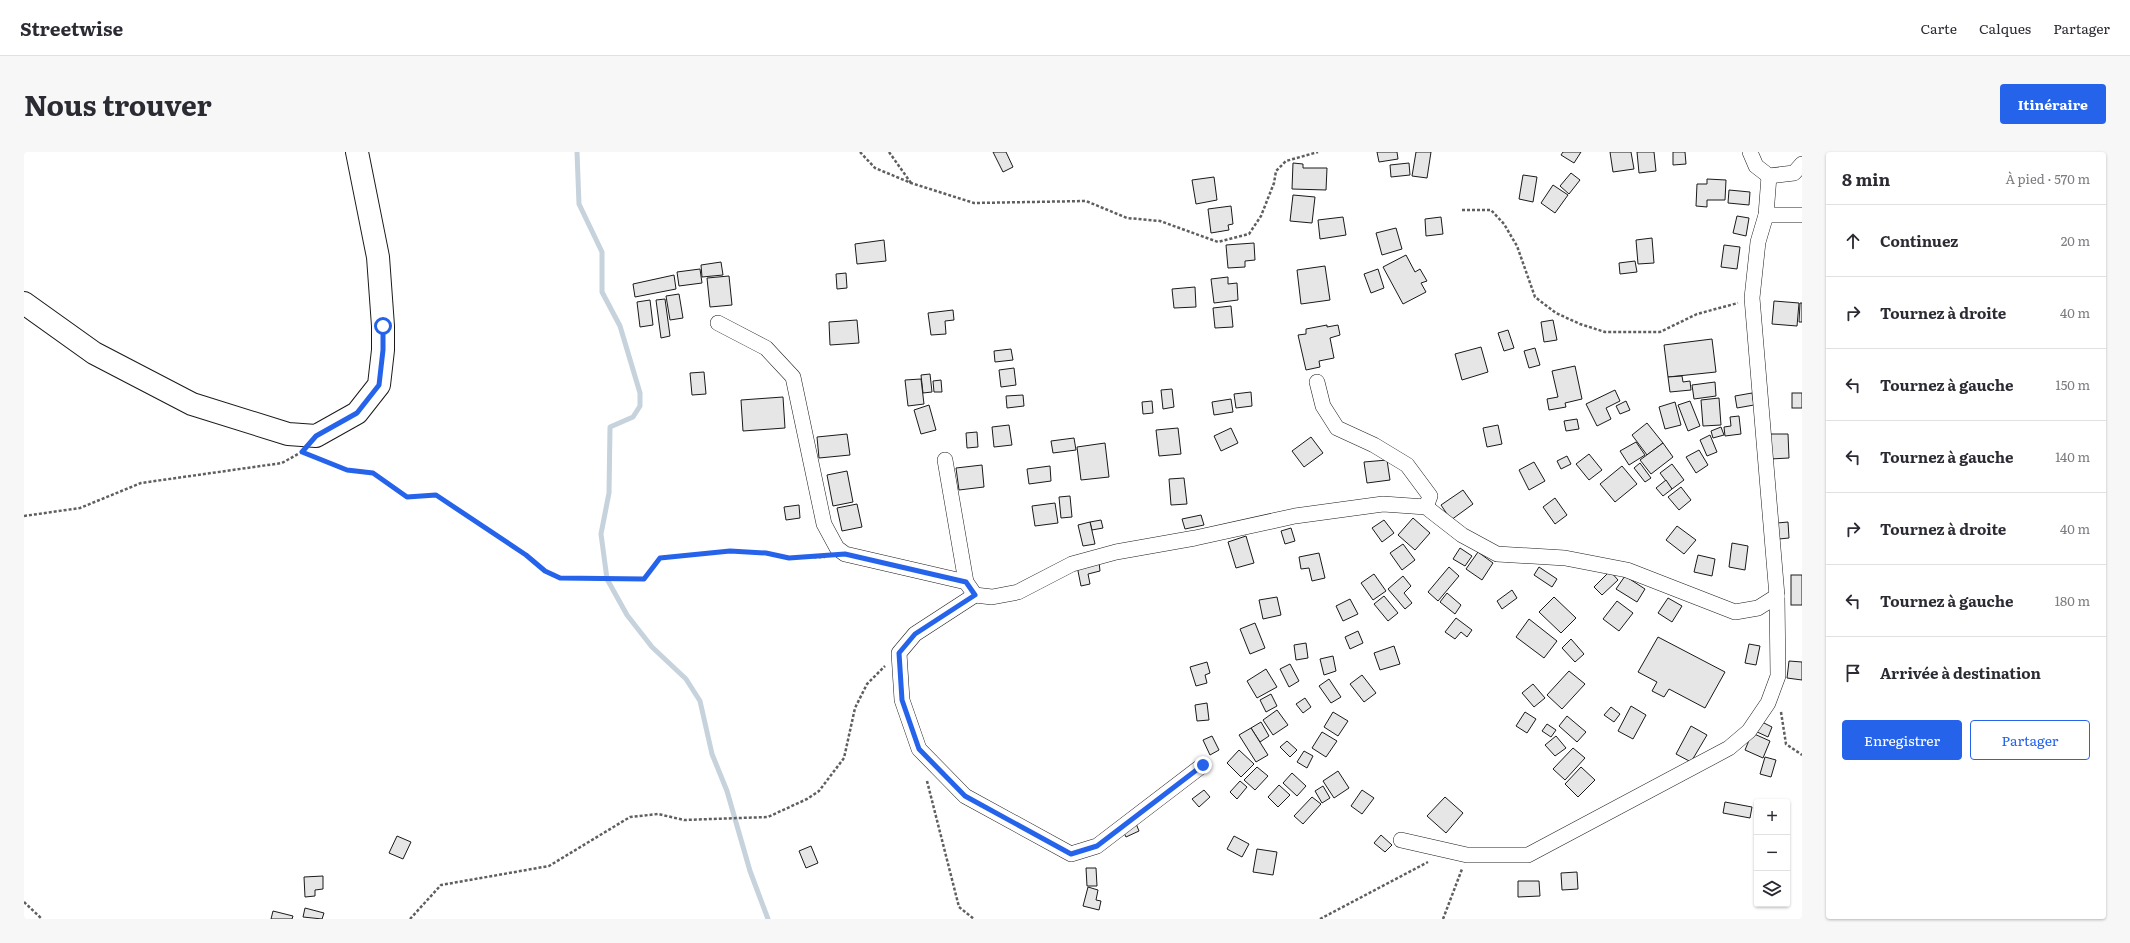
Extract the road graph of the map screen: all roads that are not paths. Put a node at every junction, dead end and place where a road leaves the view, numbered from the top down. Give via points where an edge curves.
1 (357, 152) edge
2 (1750, 152) edge
3 (1802, 164) edge
4 (1769, 176) junction
5 (1766, 215) junction
6 (1802, 216) edge
7 (24, 303) edge
8 (718, 323) dead end
9 (1317, 382) dead end
10 (945, 460) dead end
11 (1426, 507) junction
12 (966, 582) junction
13 (975, 595) junction
14 (1777, 596) junction
15 (1203, 765) dead end
16 (1401, 840) dead end

1 - 7 main road via 378,257 383,326 379,385 357,413 312,445 288,434 192,404 94,353
2 - 4 street via 1756,166
3 - 4 street via 1794,173
4 - 5 street
5 - 6 street
5 - 14 street via 1758,242 1752,298
8 - 12 street via 766,348 793,377 824,524 837,548 845,554
9 - 11 street via 1323,406 1337,428 1374,445 1406,465 1430,496
10 - 12 street
11 - 13 street via 1383,504 1294,516 1116,552 1072,564 1018,592 992,597
11 - 14 street via 1462,535 1497,554 1565,558 1627,570 1735,612 1758,608
12 - 13 street
13 - 15 street via 915,634 899,653 902,700 919,749 965,796 1071,854 1097,846
14 - 16 street via 1778,676 1768,703 1749,731 1728,748 1528,855 1467,855

